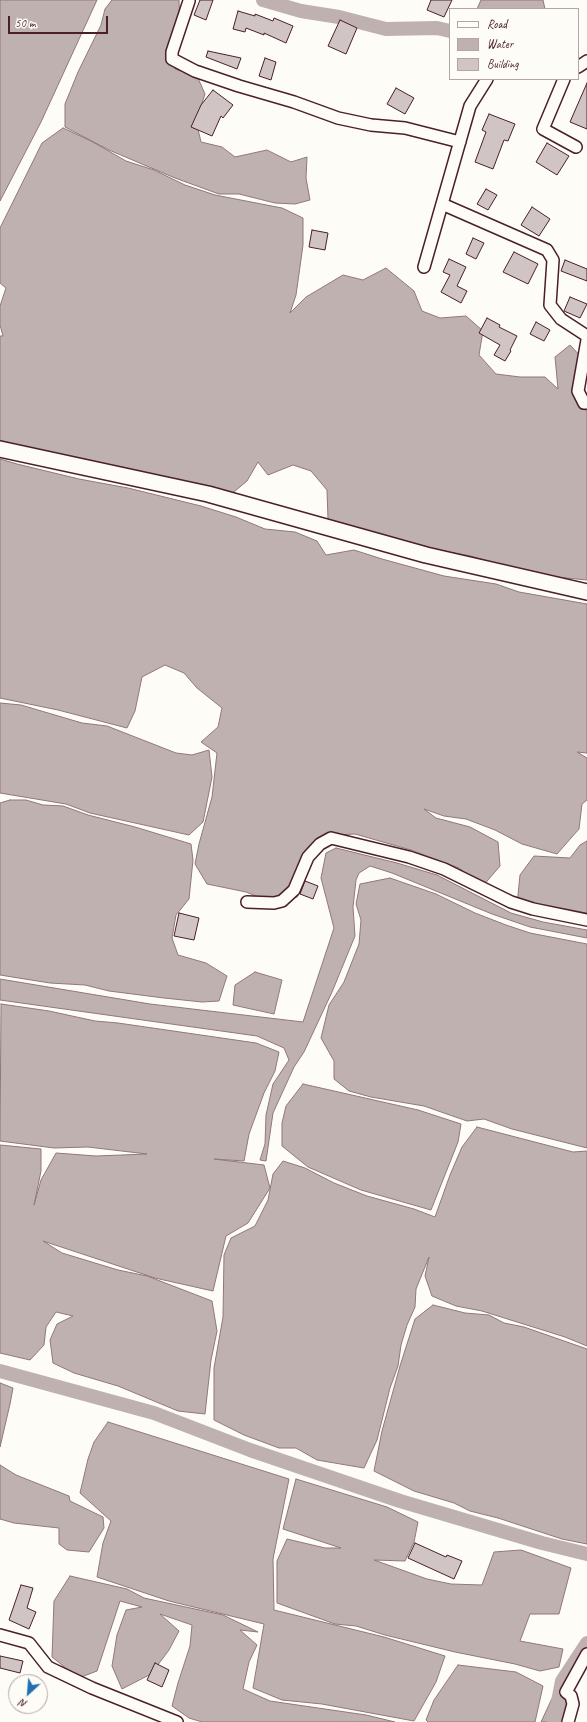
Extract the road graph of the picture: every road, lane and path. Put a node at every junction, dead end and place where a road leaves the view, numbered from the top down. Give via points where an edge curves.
1 (189, 0) edge
2 (485, 80) edge
3 (564, 80) edge
4 (460, 142) junction
5 (576, 147) dead end
6 (442, 204) junction
7 (424, 267) dead end
8 (587, 336) edge
9 (587, 340) edge
10 (587, 403) edge
11 (0, 448) edge
12 (587, 592) edge
13 (247, 902) dead end
14 (587, 920) edge
15 (0, 1635) edge
16 (587, 1654) edge
17 (176, 1722) edge
18 (568, 1722) edge

1 - 4 street via 172,58 195,71 338,118 371,125 405,128
2 - 4 street via 470,106
3 - 5 street via 542,129
4 - 6 street
6 - 7 street
6 - 8 street via 547,250 553,260 550,305 561,319
9 - 10 street via 578,390
11 - 12 street via 208,494 426,555
13 - 14 street via 274,903 282,900 294,890 308,858 320,844 331,838 409,857 444,869 511,902
15 - 17 street via 29,1643 48,1667
16 - 18 street via 566,1692 571,1696 573,1704

